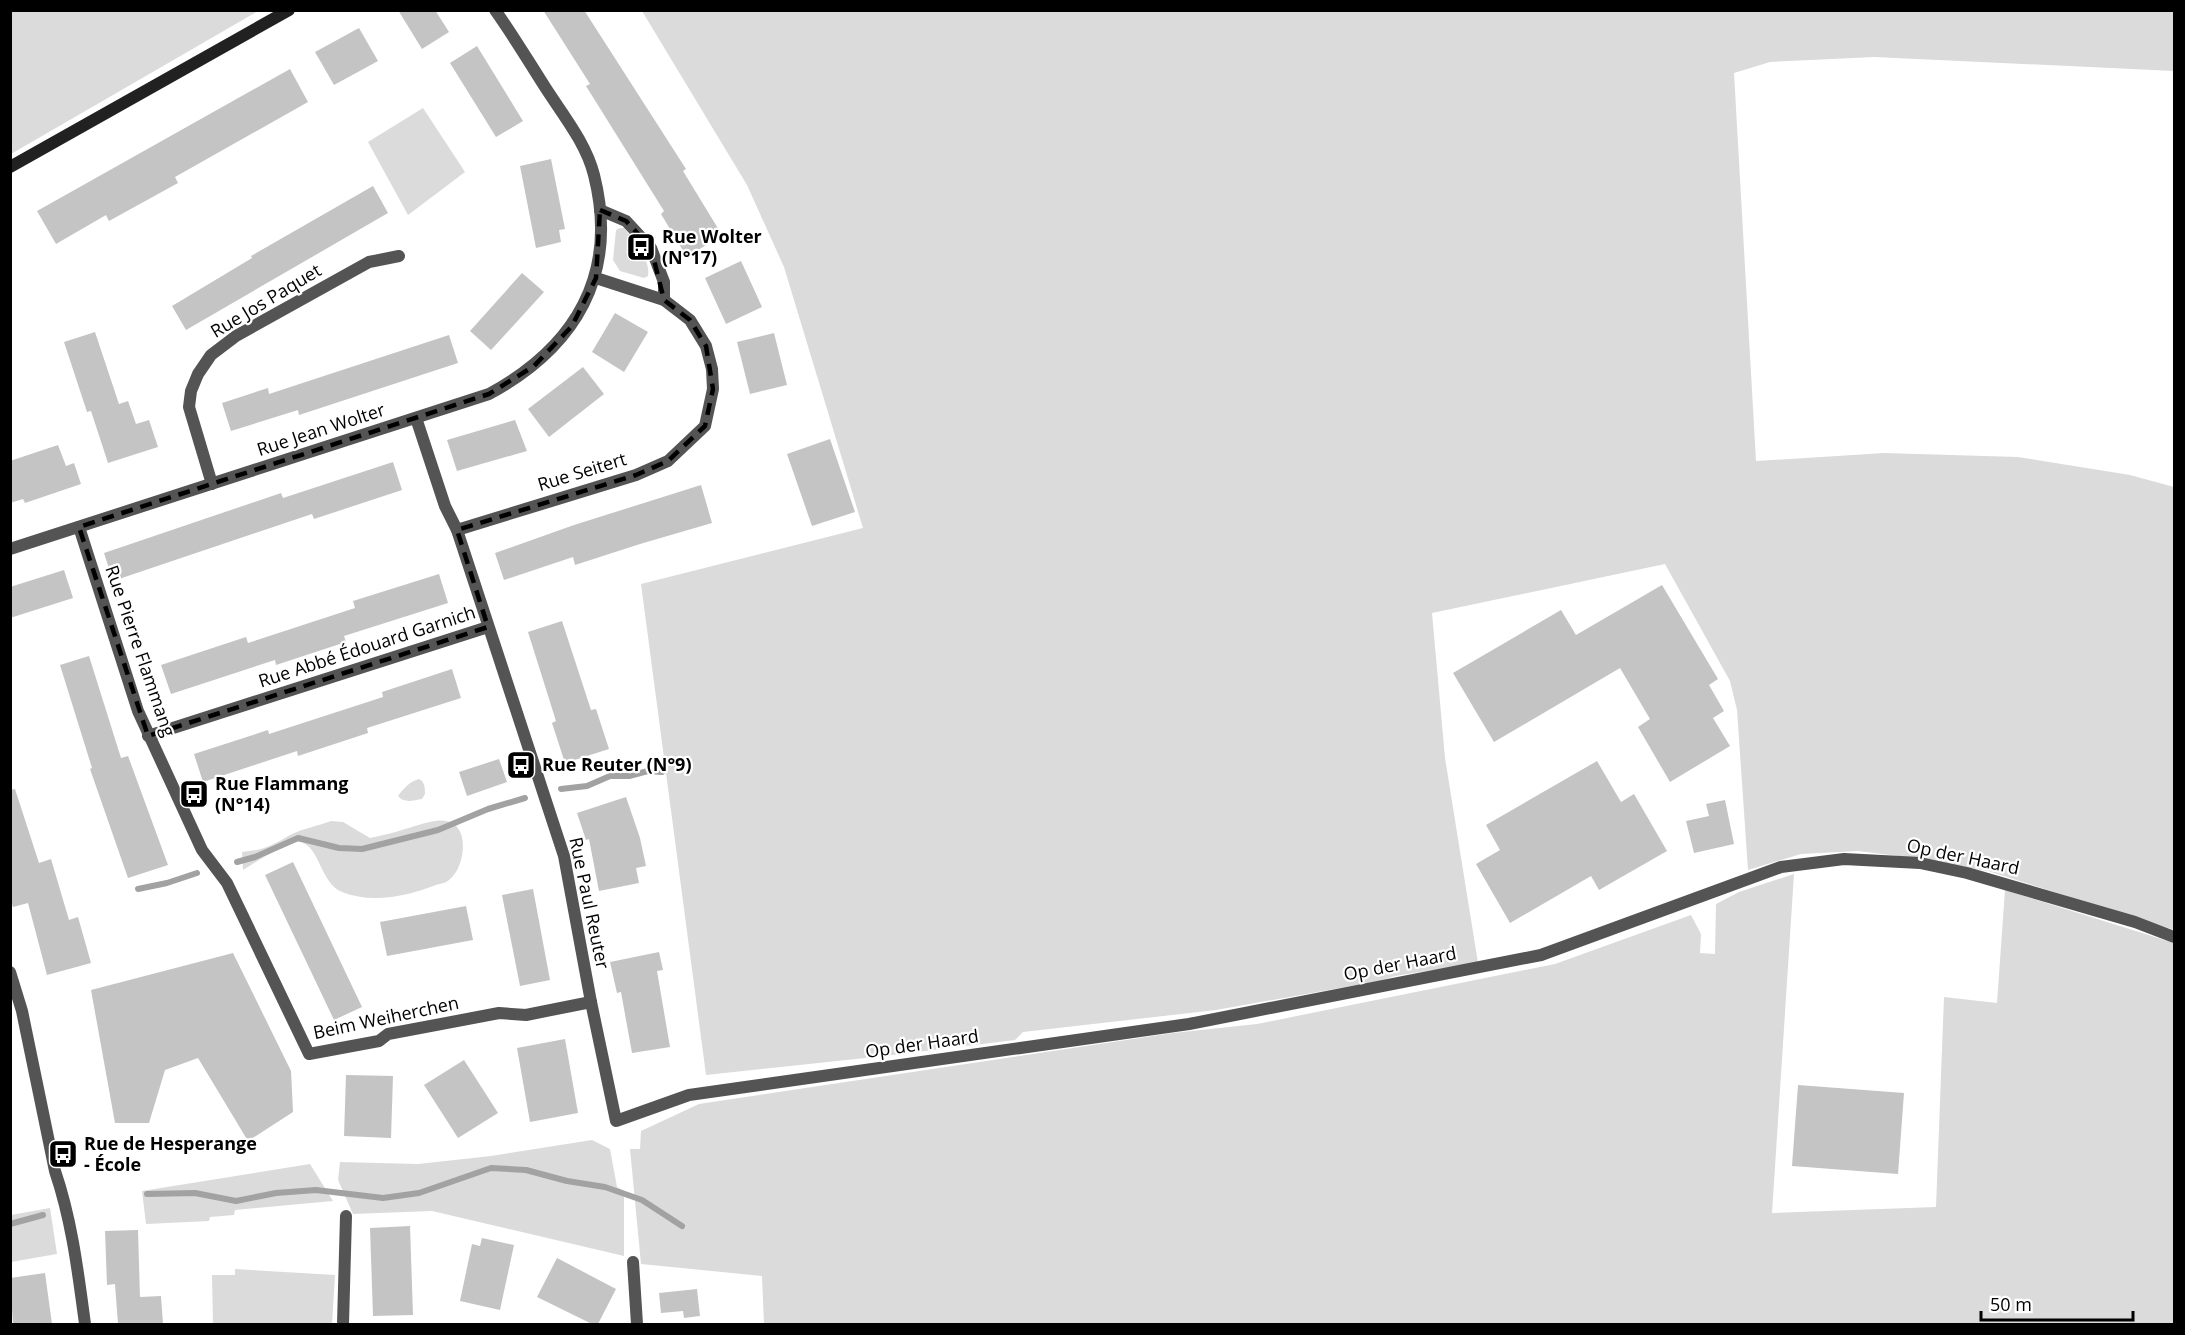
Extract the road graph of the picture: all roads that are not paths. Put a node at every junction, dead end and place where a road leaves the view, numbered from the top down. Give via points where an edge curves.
1 (289, 10) edge
2 (496, 11) edge
3 (10, 167) edge
4 (600, 210) junction
5 (399, 256) dead end
6 (596, 278) junction
7 (664, 300) junction
8 (416, 418) junction
9 (212, 484) junction
10 (79, 527) junction
11 (457, 530) junction
12 (10, 549) edge
13 (488, 627) junction
14 (148, 736) junction
15 (202, 850) joint
16 (2175, 937) edge
17 (10, 972) edge
18 (591, 1002) junction
19 (616, 1121) joint
20 (346, 1216) dead end
21 (633, 1262) dead end
22 (85, 1324) edge
23 (343, 1324) edge
24 (637, 1324) edge

1 - 3 main road
2 - 4 street, Rue Jean Wolter via 580,140 594,174
4 - 6 street, Rue Jean Wolter
4 - 7 street via 627,221 651,248 664,282
5 - 9 street, Rue Jos Paquet via 369,262 236,336 212,355 198,374 189,407
6 - 7 street
6 - 8 street, Rue Jean Wolter via 572,326 534,366 489,394
7 - 11 street, Rue Seitert via 690,320 706,346 712,388 705,426 668,461
8 - 9 street, Rue Jean Wolter
8 - 11 street, Rue Abbé Édouard Garnich via 445,506
9 - 10 street, Rue Jean Wolter
10 - 12 street, Rue Jean Wolter
10 - 14 street, Rue Pierre Flammang
11 - 13 street, Rue Abbé Édouard Garnich
13 - 14 street, Rue Abbé Édouard Garnich
13 - 18 street, Rue Paul Reuter via 564,856
14 - 15 street, Rue Pierre Flammang
15 - 18 street, Beim Weiherchen via 228,883 309,1054 499,1013 526,1014
16 - 19 street, Op der Haard via 1967,873 1920,863 1844,859 1781,867 1541,955 1188,1024 689,1095
17 - 22 street via 73,1237
18 - 19 street, Rue Paul Reuter
20 - 23 street
21 - 24 street

